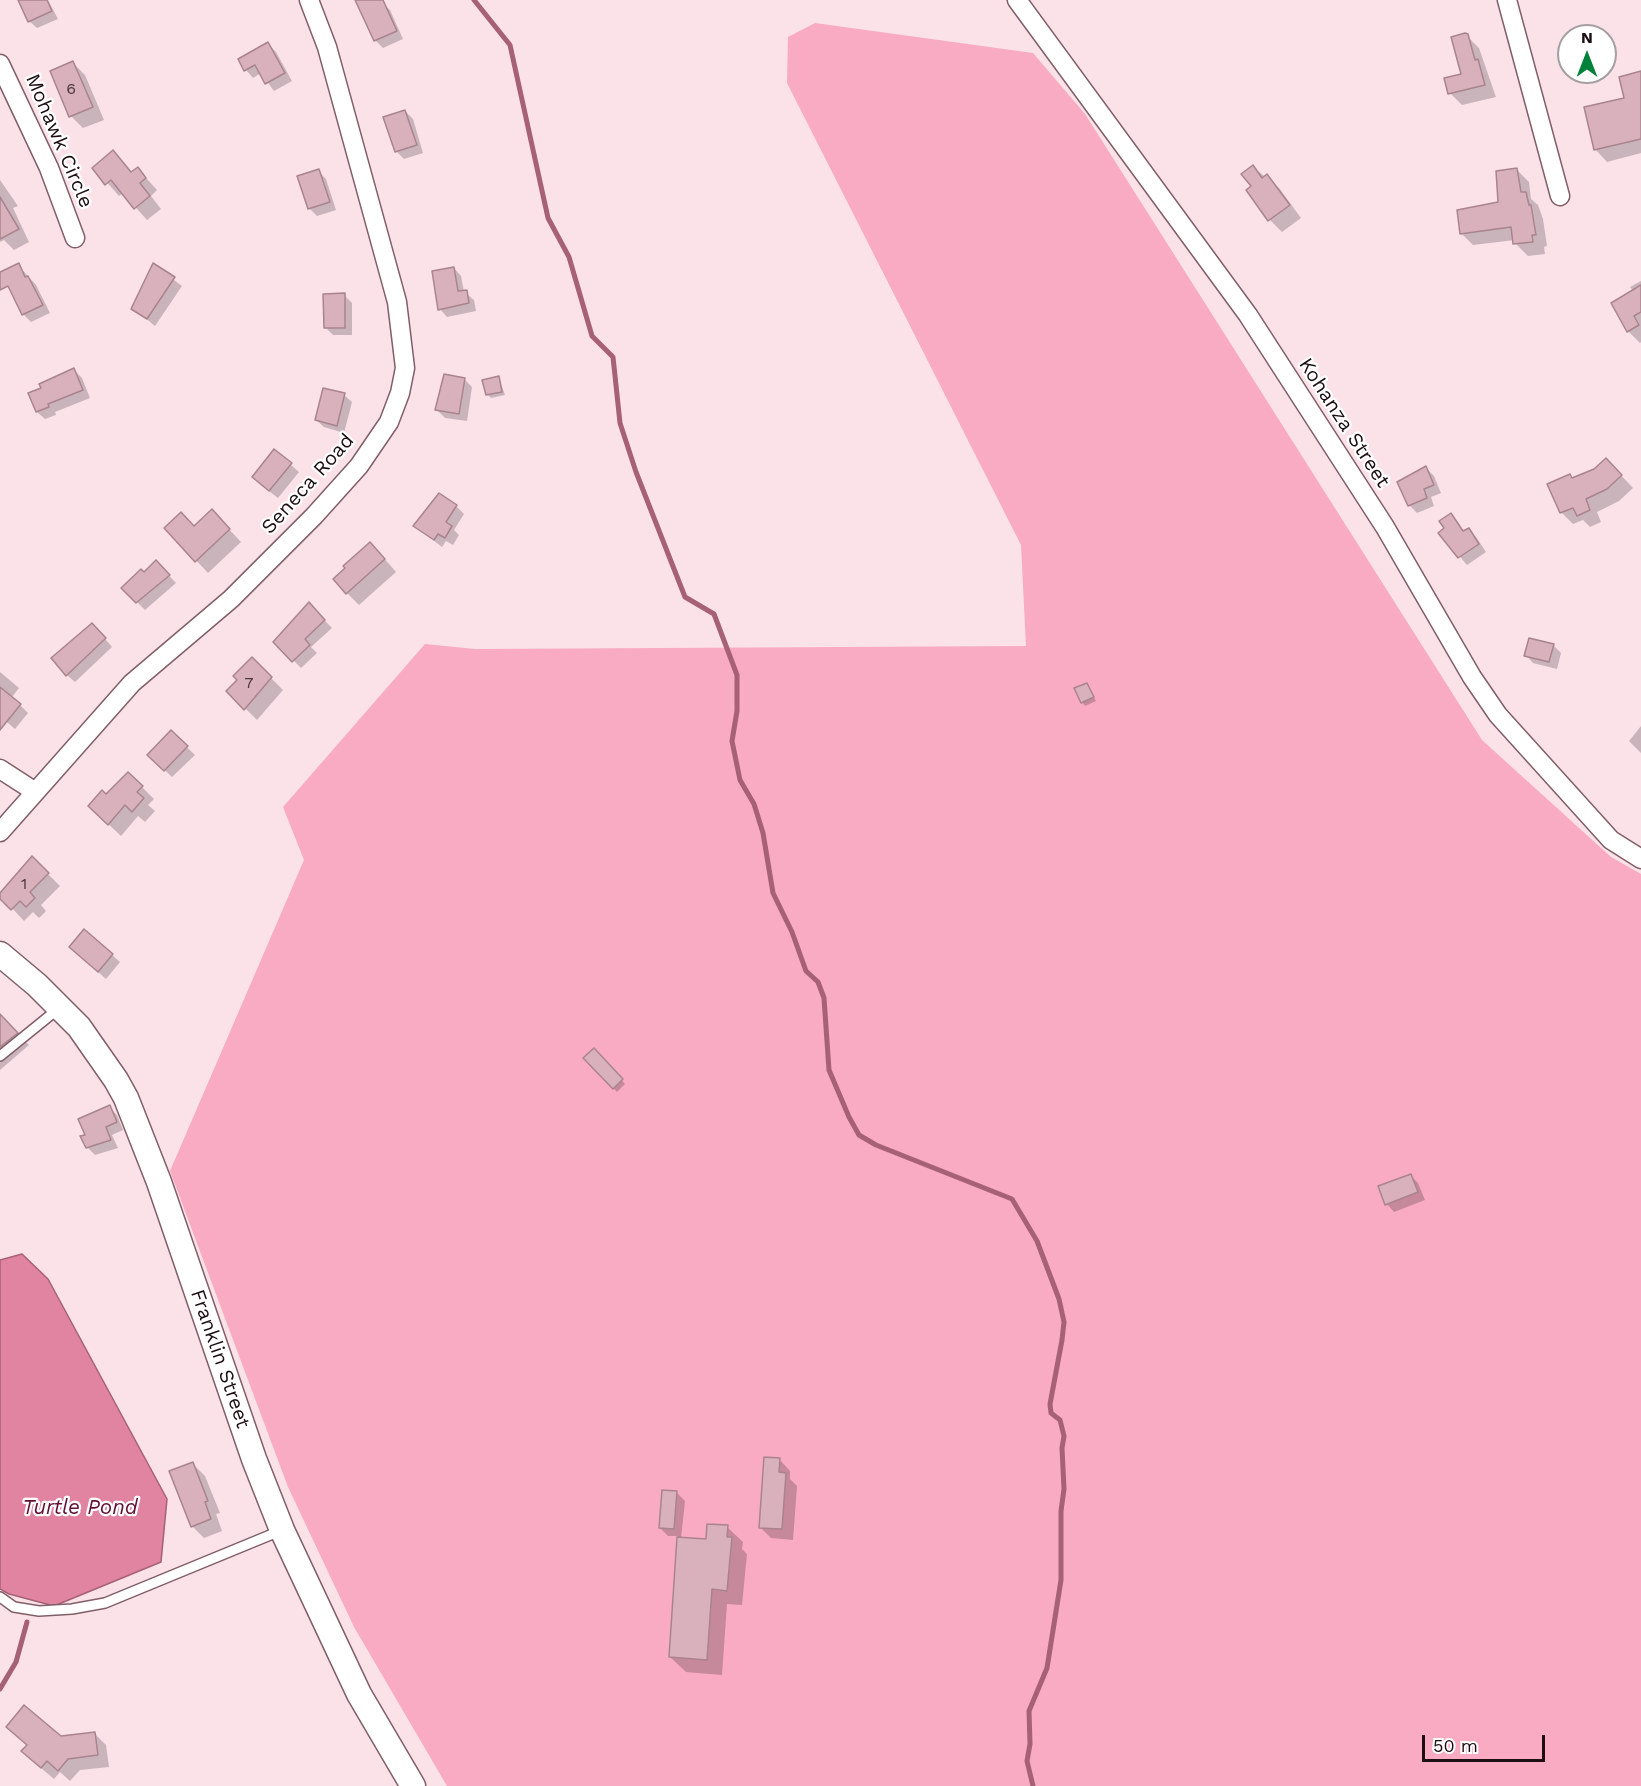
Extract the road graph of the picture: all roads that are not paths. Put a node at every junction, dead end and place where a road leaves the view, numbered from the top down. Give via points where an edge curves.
1 (309, 0) edge
2 (1017, 0) edge
3 (1507, 0) edge
4 (0, 64) edge
5 (1560, 196) dead end
6 (75, 238) dead end
7 (0, 770) edge
8 (34, 791) junction
9 (0, 832) edge
10 (1641, 859) edge
11 (3, 961) edge
12 (60, 1008) junction
13 (0, 1056) edge
14 (282, 1530) junction
15 (0, 1597) edge
16 (413, 1786) edge

1 - 8 street, Seneca Road via 327,47 397,302 405,368 400,393 389,422 359,466 321,508 231,599 132,683
2 - 10 street, Kohanza Street via 1258,331 1385,527 1498,715 1611,840
3 - 5 street
4 - 6 street, Mohawk Circle via 49,168
7 - 8 street
8 - 9 street, Seneca Road
11 - 12 main road, Franklin Street
12 - 13 lane
12 - 14 main road, Franklin Street via 90,1041 116,1080 135,1120
14 - 15 lane via 105,1603 39,1611 14,1607
14 - 16 main road, Franklin Street via 359,1694

